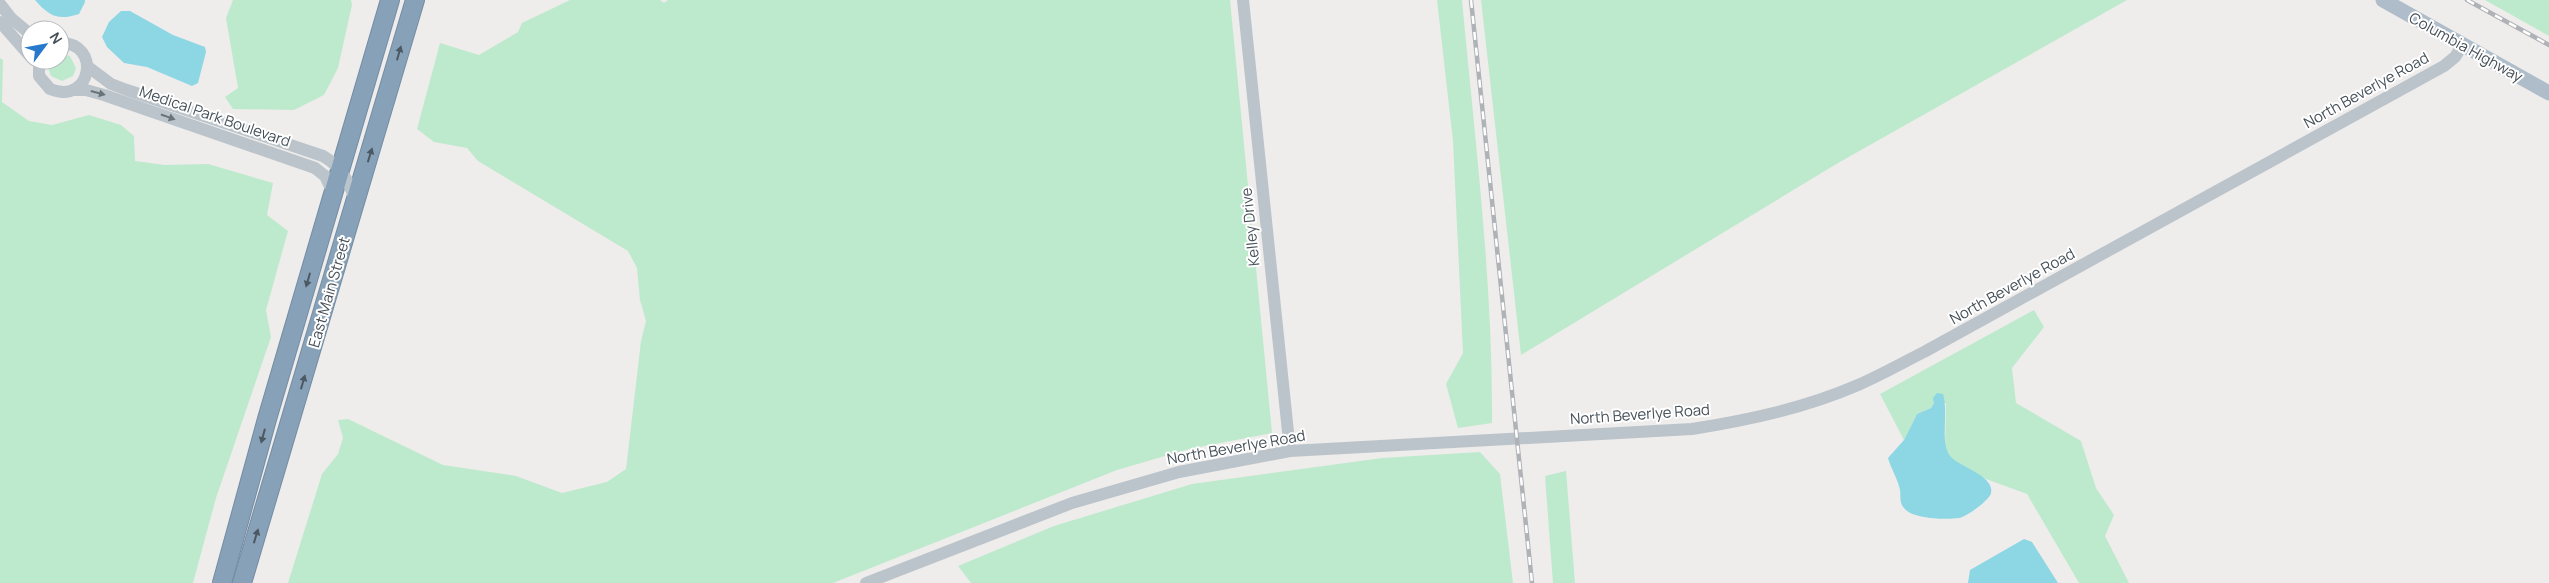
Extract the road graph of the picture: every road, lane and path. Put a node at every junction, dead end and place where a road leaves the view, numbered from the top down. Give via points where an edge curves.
1 (390, 0) edge
2 (415, 0) edge
3 (1243, 0) edge
4 (2383, 0) edge
5 (0, 4) edge
6 (0, 22) edge
7 (20, 25) edge
8 (20, 45) edge
9 (70, 45) edge
10 (2462, 46) junction
11 (87, 66) junction
12 (39, 70) edge
13 (73, 90) junction
14 (2549, 93) edge
15 (347, 144) junction
16 (323, 156) junction
17 (340, 169) junction
18 (333, 193) junction
19 (356, 202) junction
20 (1290, 452) junction
21 (222, 583) edge
22 (242, 583) edge
23 (866, 583) edge

1 - 15 highway, East Main Street
19 -> 2 highway, East Main Street
3 - 20 street, Kelley Drive
4 - 10 main road, Columbia Highway
5 - 7 street
6 - 8 street
9 - 11 street, Medical Park Boulevard via 80,50
10 - 14 main road, Columbia Highway
10 - 20 street, North Beverlye Road via 2444,66 2338,125 1924,352 1858,385 1823,398 1747,420 1692,429
11 - 13 street via 85,78
11 - 16 street, Medical Park Boulevard via 111,84 126,90
12 - 13 street, Medical Park Boulevard via 42,81 50,90 62,93
13 -> 18 street, Medical Park Boulevard via 104,95 315,168 324,176
15 - 16 street
15 - 17 highway, East Main Street
16 - 17 street, Medical Park Boulevard
17 - 18 highway, East Main Street
17 - 19 street, Medical Park Boulevard
18 -> 21 highway, East Main Street
22 -> 19 highway, East Main Street
20 - 23 street, North Beverlye Road via 1179,472 1103,493

